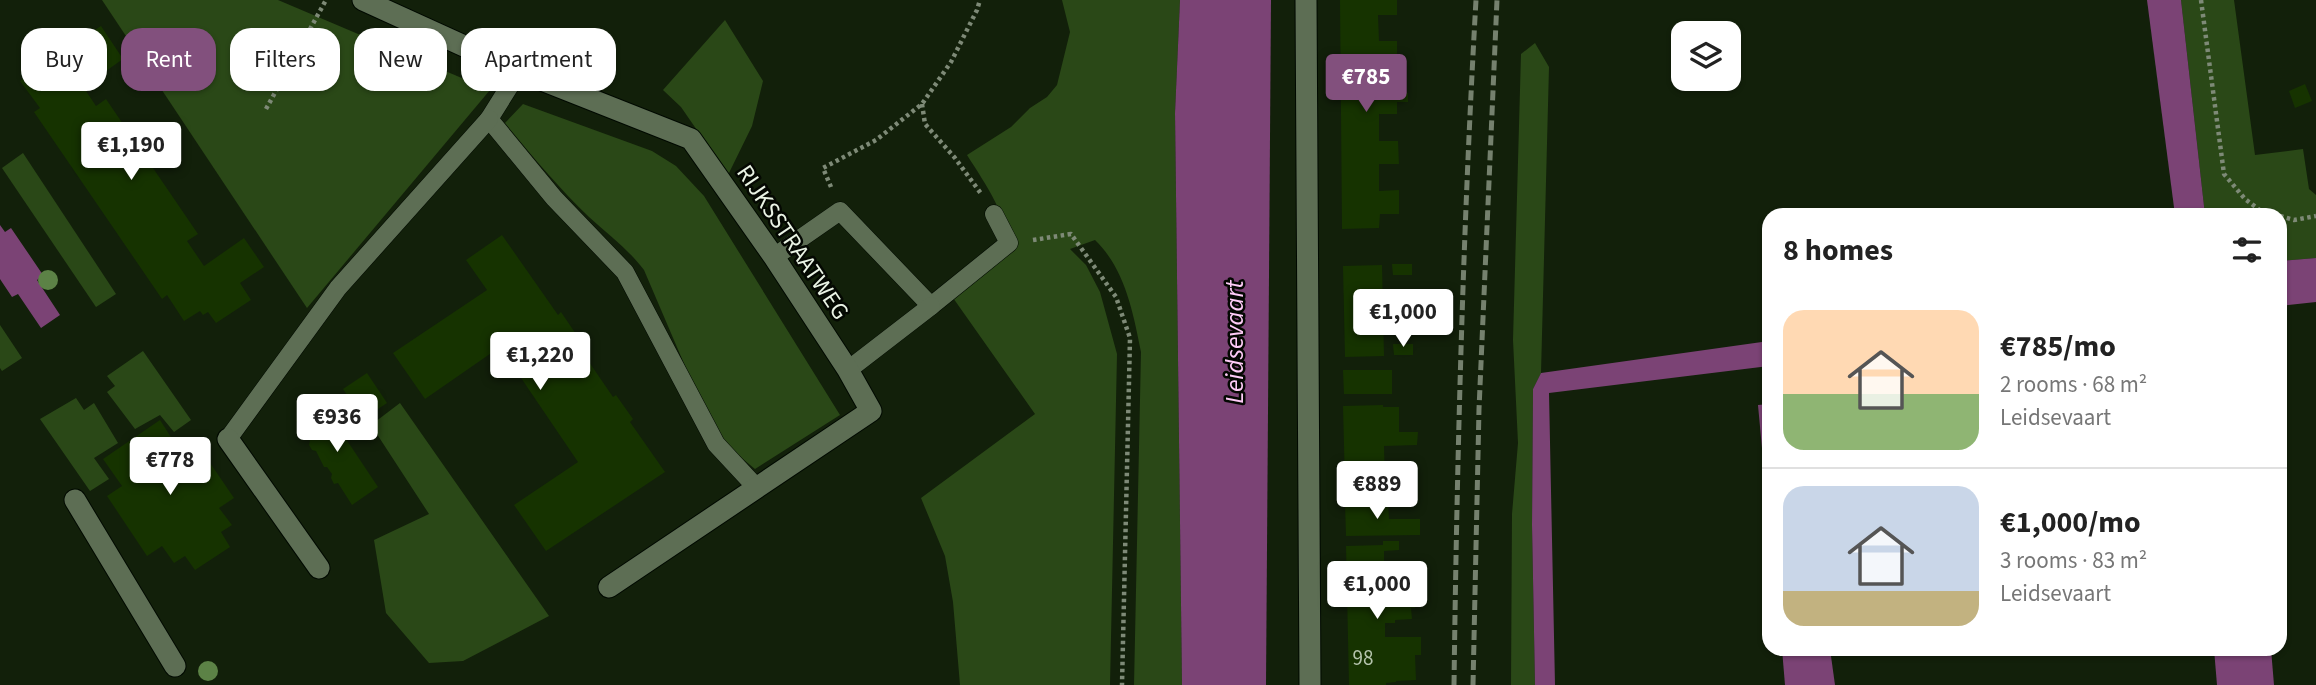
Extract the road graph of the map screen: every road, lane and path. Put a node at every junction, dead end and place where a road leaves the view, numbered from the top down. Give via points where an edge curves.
1 (326, 0) edge
2 (363, 0) edge
3 (980, 0) edge
4 (1306, 0) edge
5 (2202, 0) edge
6 (461, 45) edge
7 (507, 91) edge
8 (568, 91) edge
9 (922, 104) junction
10 (267, 109) dead end
11 (489, 119) junction
12 (2257, 208) edge
13 (840, 211) junction
14 (994, 214) joint
15 (2316, 216) edge
16 (2287, 218) edge
17 (1009, 243) junction
18 (774, 257) junction
19 (932, 306) junction
20 (848, 369) junction
21 (228, 439) joint
22 (755, 486) junction
23 (75, 500) dead end
24 (319, 568) dead end
25 (609, 587) dead end
26 (175, 666) dead end
27 (1122, 685) edge
28 (1310, 685) edge

1 - 10 path
2 - 6 street, RIJKSSTRAATWEG
3 - 9 path via 951,62
4 - 28 street
5 - 12 path via 2224,174
7 - 11 lane
8 - 18 street, RIJKSSTRAATWEG via 691,139
9 - 13 path via 876,140 823,168
9 - 14 path via 925,124
11 - 21 lane via 338,288
11 - 22 lane via 554,198 625,272 716,444
13 - 18 lane
13 - 19 lane
14 - 17 lane
15 - 16 path
17 - 19 lane
17 - 27 path via 1071,234 1116,298 1130,338
18 - 20 street, RIJKSSTRAATWEG
19 - 20 lane
20 - 22 street, RIJKSSTRAATWEG via 871,411
21 - 24 street
22 - 25 street, RIJKSSTRAATWEG
23 - 26 street

